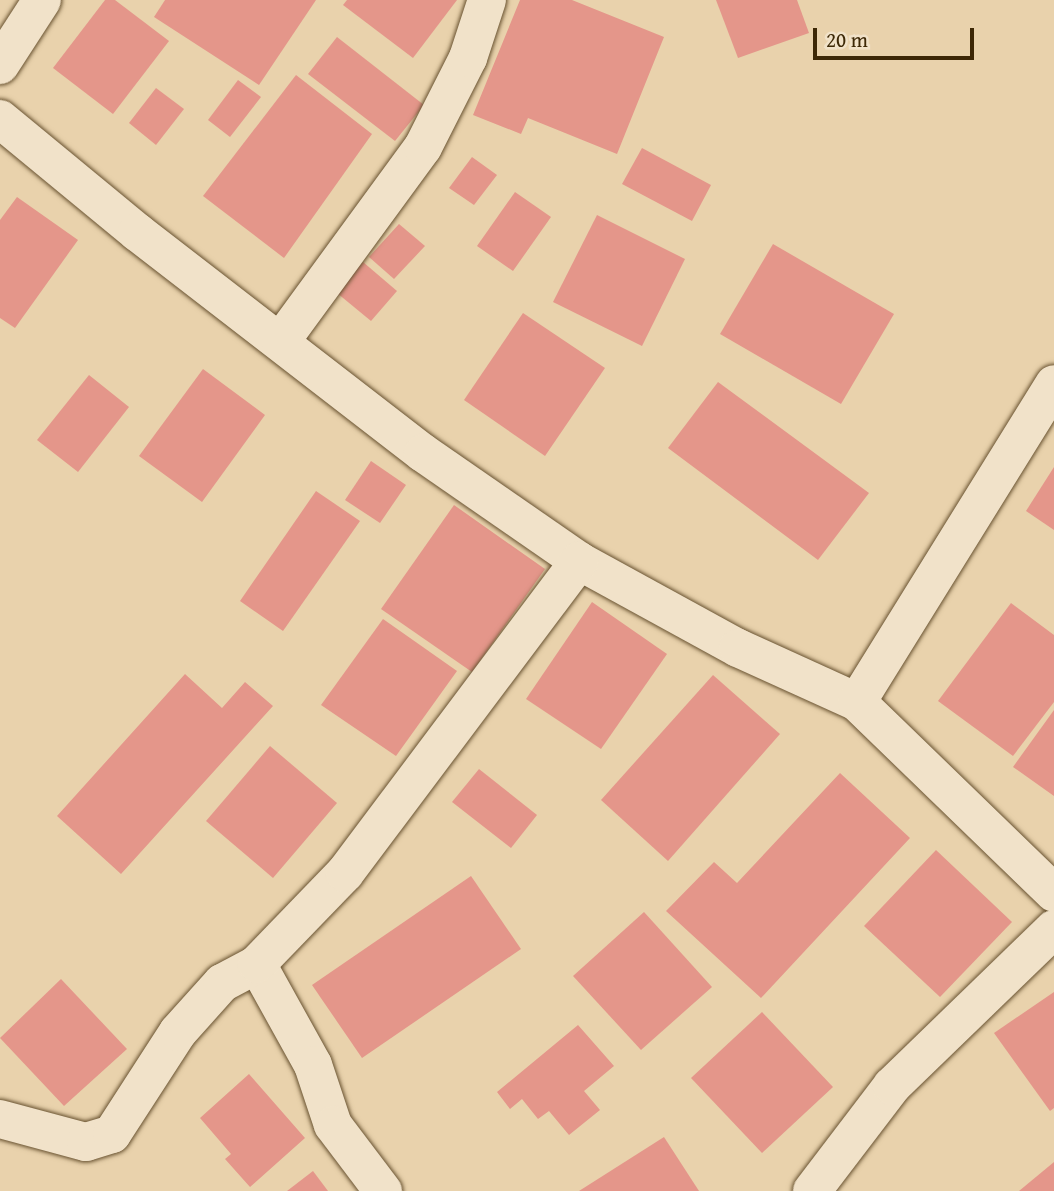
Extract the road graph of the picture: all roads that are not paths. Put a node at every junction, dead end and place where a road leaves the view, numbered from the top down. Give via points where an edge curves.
1 (42, 0) edge
2 (487, 0) edge
3 (0, 65) edge
4 (0, 119) edge
5 (281, 341) junction
6 (1054, 384) edge
7 (579, 561) junction
8 (857, 702) junction
9 (1054, 893) edge
10 (1054, 929) edge
11 (257, 964) junction
12 (0, 1119) edge
13 (383, 1191) edge
14 (812, 1191) edge

1 - 3 street
2 - 5 street via 468,58 423,147
4 - 5 street via 136,232
5 - 7 street via 423,453
6 - 8 street
7 - 8 street via 737,648
7 - 11 street via 345,873
8 - 9 street
10 - 14 street via 892,1086
11 - 12 street via 222,983 178,1032 112,1134 86,1142
11 - 13 street via 313,1065 333,1125

